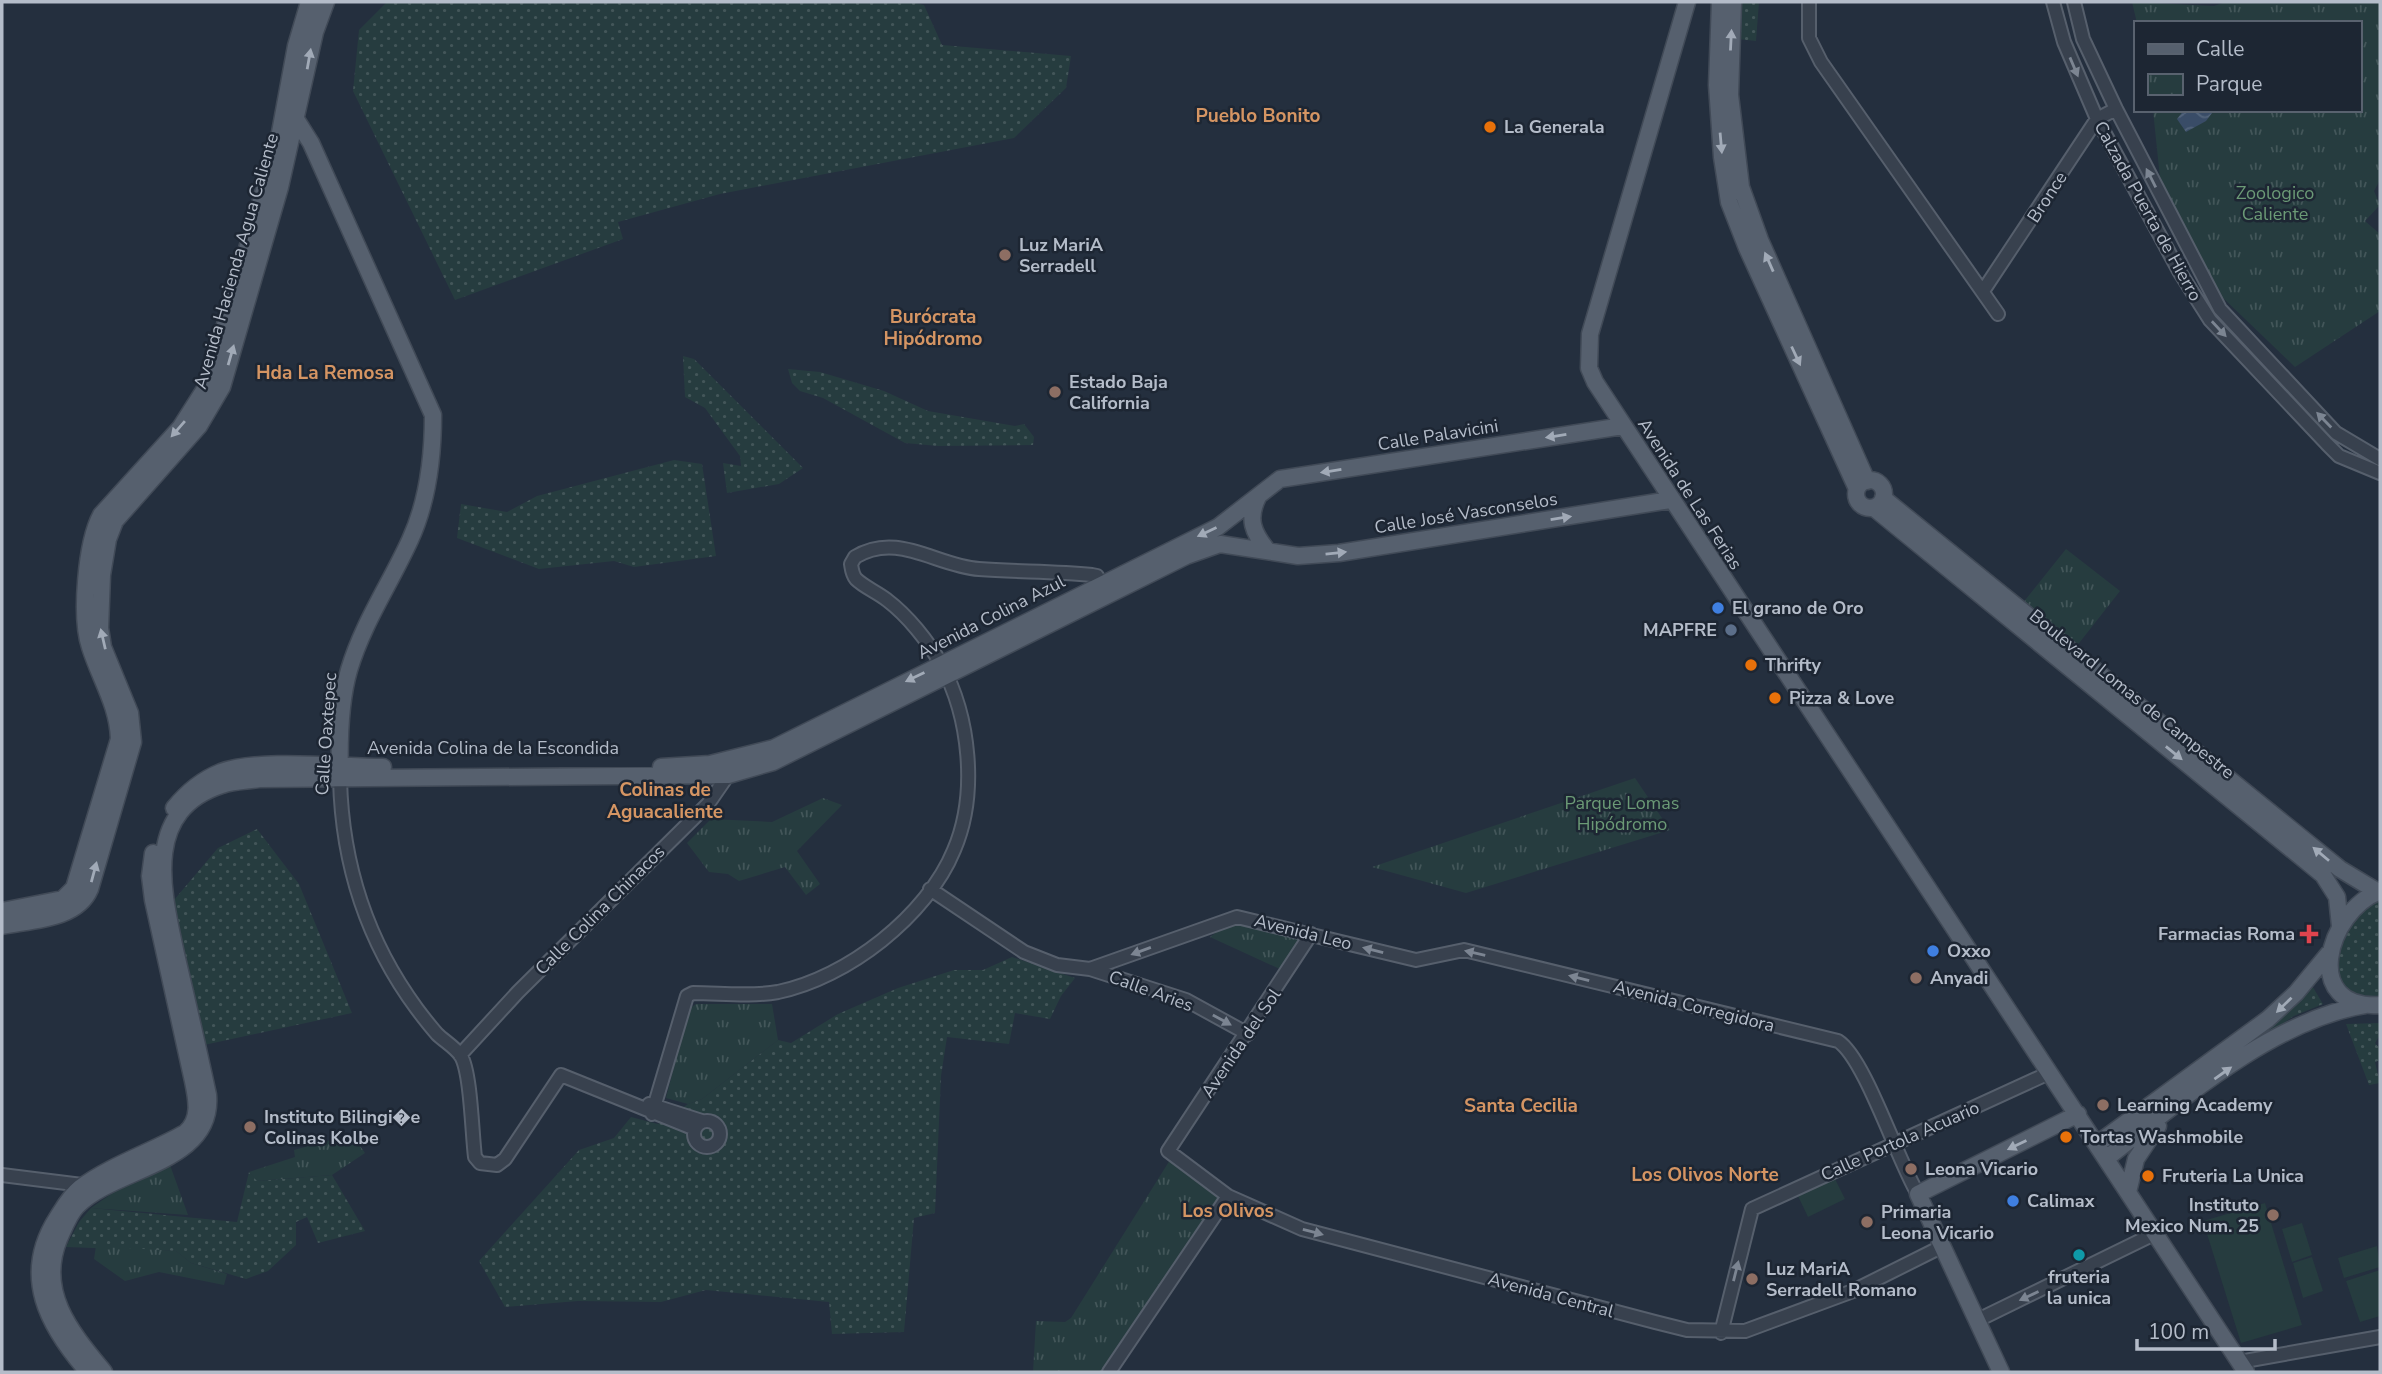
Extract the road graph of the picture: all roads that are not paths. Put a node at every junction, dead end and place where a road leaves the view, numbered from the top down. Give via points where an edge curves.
1 (309, 2) edge
2 (326, 2) edge
3 (1687, 2) edge
4 (1720, 2) edge
5 (1733, 2) edge
6 (1809, 2) edge
7 (2053, 2) edge
8 (2074, 2) edge
9 (2116, 109) junction
10 (291, 115) junction
11 (2097, 119) junction
12 (1983, 291) junction
13 (1998, 314) dead end
14 (1623, 426) junction
15 (2380, 459) edge
16 (2380, 473) edge
17 (1862, 485) junction
18 (1261, 491) junction
19 (1670, 500) junction
20 (1879, 503) junction
21 (1268, 551) junction
22 (1104, 589) junction
23 (944, 670) junction
24 (728, 767) junction
25 (340, 773) junction
26 (930, 889) junction
27 (2379, 891) edge
28 (2, 911) edge
29 (2, 926) edge
30 (2340, 926) junction
31 (1311, 934) junction
32 (2329, 953) junction
33 (1090, 969) junction
34 (1551, 971) joint
35 (2373, 1005) edge
36 (1248, 1034) junction
37 (460, 1055) junction
38 (2049, 1073) junction
39 (653, 1109) junction
40 (2167, 1112) junction
41 (2141, 1113) junction
42 (2081, 1120) junction
43 (699, 1125) dead end
44 (1894, 1143) junction
45 (2097, 1144) junction
46 (1168, 1151) joint
47 (2107, 1158) junction
48 (2, 1175) edge
49 (91, 1187) junction
50 (2127, 1192) junction
51 (1918, 1194) junction
52 (1228, 1196) junction
53 (2155, 1233) junction
54 (1942, 1246) junction
55 (1978, 1320) junction
56 (1721, 1333) junction
57 (2380, 1337) edge
58 (2242, 1367) edge
59 (88, 1372) edge
60 (104, 1372) edge
61 (1109, 1372) edge
62 (2001, 1372) edge

1 - 10 main road, Avenida Hacienda Agua Caliente via 296,46
10 -> 2 main road, Avenida Hacienda Agua Caliente
3 - 14 main road, Avenida de Las Ferias via 1590,334 1589,368
4 -> 17 main road via 1717,85 1729,202 1746,248
17 -> 5 main road via 1741,187 1730,95
6 - 12 street via 1809,38 1821,62
7 -> 11 street, Calzada Puerta de Hierro via 2064,42
8 - 9 street, Calzada Puerta de Hierro via 2083,39
9 - 11 street, Bronce
15 -> 9 street, Calzada Puerta de Hierro via 2336,433 2220,309
10 - 25 main road, Calle Oaxtepec via 360,248 433,415 426,492 411,538 370,615 348,673
10 -> 28 main road, Avenida Hacienda Agua Caliente via 201,398 180,428 101,515 93,533 87,632 117,714 119,739 74,888 63,899
29 -> 10 main road, Avenida Hacienda Agua Caliente via 71,910 83,902 90,889 133,741 130,713 101,637 100,600 108,539 115,522 199,426 222,387
11 - 12 street, Bronce
11 -> 16 street, Calzada Puerta de Hierro via 2150,222 2210,320 2339,456
12 - 13 street
14 -> 18 main road, Calle Palavicini via 1280,479
14 - 19 main road, Avenida de Las Ferias
17 - 20 main road via 1880,485
17 - 20 main road via 1858,502 1865,508
18 - 21 main road via 1251,511 1252,525
18 -> 22 main road, Avenida Colina Azul via 1218,527
21 -> 19 main road, Calle José Vasconselos via 1298,556 1339,553
19 - 38 main road, Avenida de Las Ferias
27 -> 20 main road, Boulevard Lomas de Campestre via 2340,869
20 -> 30 main road, Boulevard Lomas de Campestre via 2323,875 2337,897
21 - 22 main road, Avenida Colina Azul via 1220,544
22 - 23 main road, Avenida Colina Azul
22 - 23 street via 1097,576 976,569 910,548 887,548 855,557 852,573 902,612
23 - 24 main road, Avenida Colina Azul via 773,762
23 - 26 street via 960,716 968,773 955,848
24 - 25 main road, Avenida Colina de la Escondida via 712,777
24 - 37 street, Calle Colina Chinacos via 708,804
25 - 37 street, Calle Oaxtepec via 341,823 360,906 415,1007
25 - 49 main road, Avenida Colina de la Escondida via 223,784 190,805 171,828 156,874 208,1095 207,1117 200,1133 185,1146
26 - 33 street, Calle Aries via 1024,952 1056,965
26 - 39 street via 896,928 828,974 777,992 687,996
27 - 30 main road via 2356,906
30 - 32 main road
31 -> 33 street, Avenida Leo via 1229,918
34 -> 31 street, Avenida Leo via 1464,950 1416,960
31 - 36 street, Avenida del Sol
32 - 35 main road via 2330,973 2340,991
32 -> 41 main road via 2283,1006
33 -> 36 street, Calle Aries via 1186,1000
44 -> 34 street, Avenida Corregidora via 1849,1052 1838,1041
40 -> 35 main road via 2296,1026 2326,1013
36 - 46 street, Avenida del Sol
37 - 39 street via 475,1157 487,1166 505,1158 561,1074
38 - 42 main road
38 - 44 street, Calle Portola Acuario
39 - 43 street
40 - 47 main road
40 - 50 main road via 2136,1159
41 - 42 main road via 2106,1125
41 - 45 main road
42 - 45 main road
42 -> 51 main road
44 - 51 street
56 -> 44 street, Calle Portola Acuario via 1752,1209
45 - 47 main road
46 - 52 street, Avenida Central
47 - 50 main road
48 - 49 street
49 - 59 main road via 71,1197 50,1229 41,1252 39,1278 51,1324
49 - 60 main road via 64,1227 51,1279 58,1309
50 - 53 main road
51 - 54 main road
52 -> 56 street, Avenida Central via 1302,1228 1655,1322
52 - 61 street
53 -> 55 street
53 - 58 main road
54 - 55 main road
54 - 56 street, Avenida Central via 1853,1291 1762,1326
55 - 62 main road
57 - 58 street

